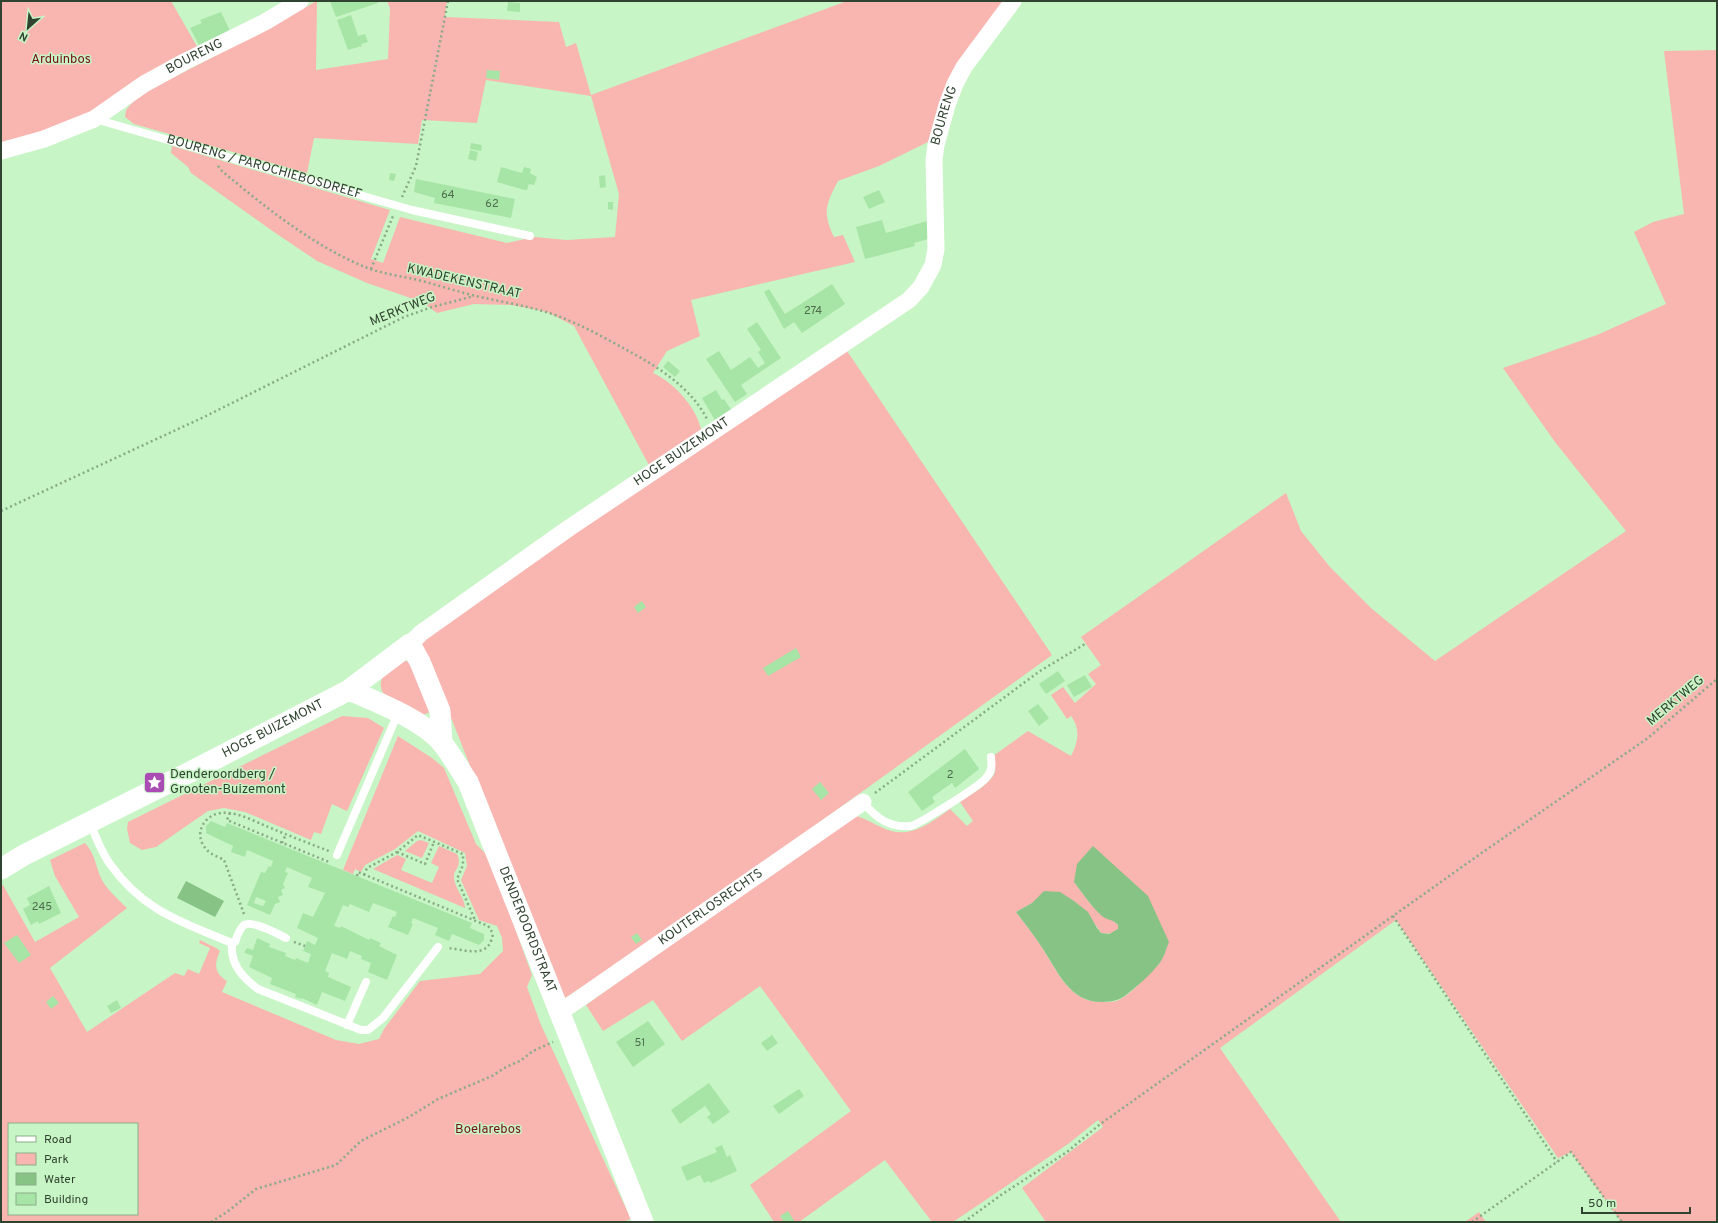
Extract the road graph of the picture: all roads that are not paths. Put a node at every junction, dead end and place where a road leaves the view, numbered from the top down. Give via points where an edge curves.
1 (300, 1) edge
2 (1013, 1) edge
3 (94, 119) junction
4 (1, 151) edge
5 (530, 236) dead end
6 (936, 249) joint
7 (410, 644) junction
8 (349, 690) junction
9 (398, 713) junction
10 (442, 743) junction
11 (991, 757) dead end
12 (863, 802) joint
13 (89, 822) junction
14 (337, 855) road end
15 (1, 869) edge
16 (286, 938) dead end
17 (232, 943) junction
18 (438, 947) road end
19 (366, 982) dead end
20 (559, 1014) junction
21 (347, 1025) junction
22 (643, 1222) edge

1 - 3 street, BOURENG via 265,22 144,84
2 - 6 street, BOURENG via 964,67 947,105 934,160
3 - 4 street via 44,139
3 - 5 lane, BOURENG / PAROCHIEBOSDREEF via 397,206
6 - 7 street, HOGE BUIZEMONT via 928,276 909,300 569,528 421,633
7 - 8 street, HOGE BUIZEMONT
7 - 10 street via 440,711
8 - 9 street, DENDEROORDSTRAAT
8 - 13 street, HOGE BUIZEMONT
9 - 10 street, DENDEROORDSTRAAT via 423,726
9 - 14 lane
10 - 20 street, DENDEROORDSTRAAT via 468,782
11 - 12 lane via 992,769 985,780 911,826 894,825 877,817
12 - 20 street, KOUTERLOSRECHTS
13 - 15 street, HOGE BUIZEMONT
13 - 17 lane via 110,865 142,900 158,911
16 - 17 lane via 254,924 248,924 241,929
17 - 21 lane via 231,953 235,964 245,979 258,989
18 - 21 lane via 376,1025 368,1030 361,1030
19 - 21 lane
20 - 22 street, DENDEROORDSTRAAT

